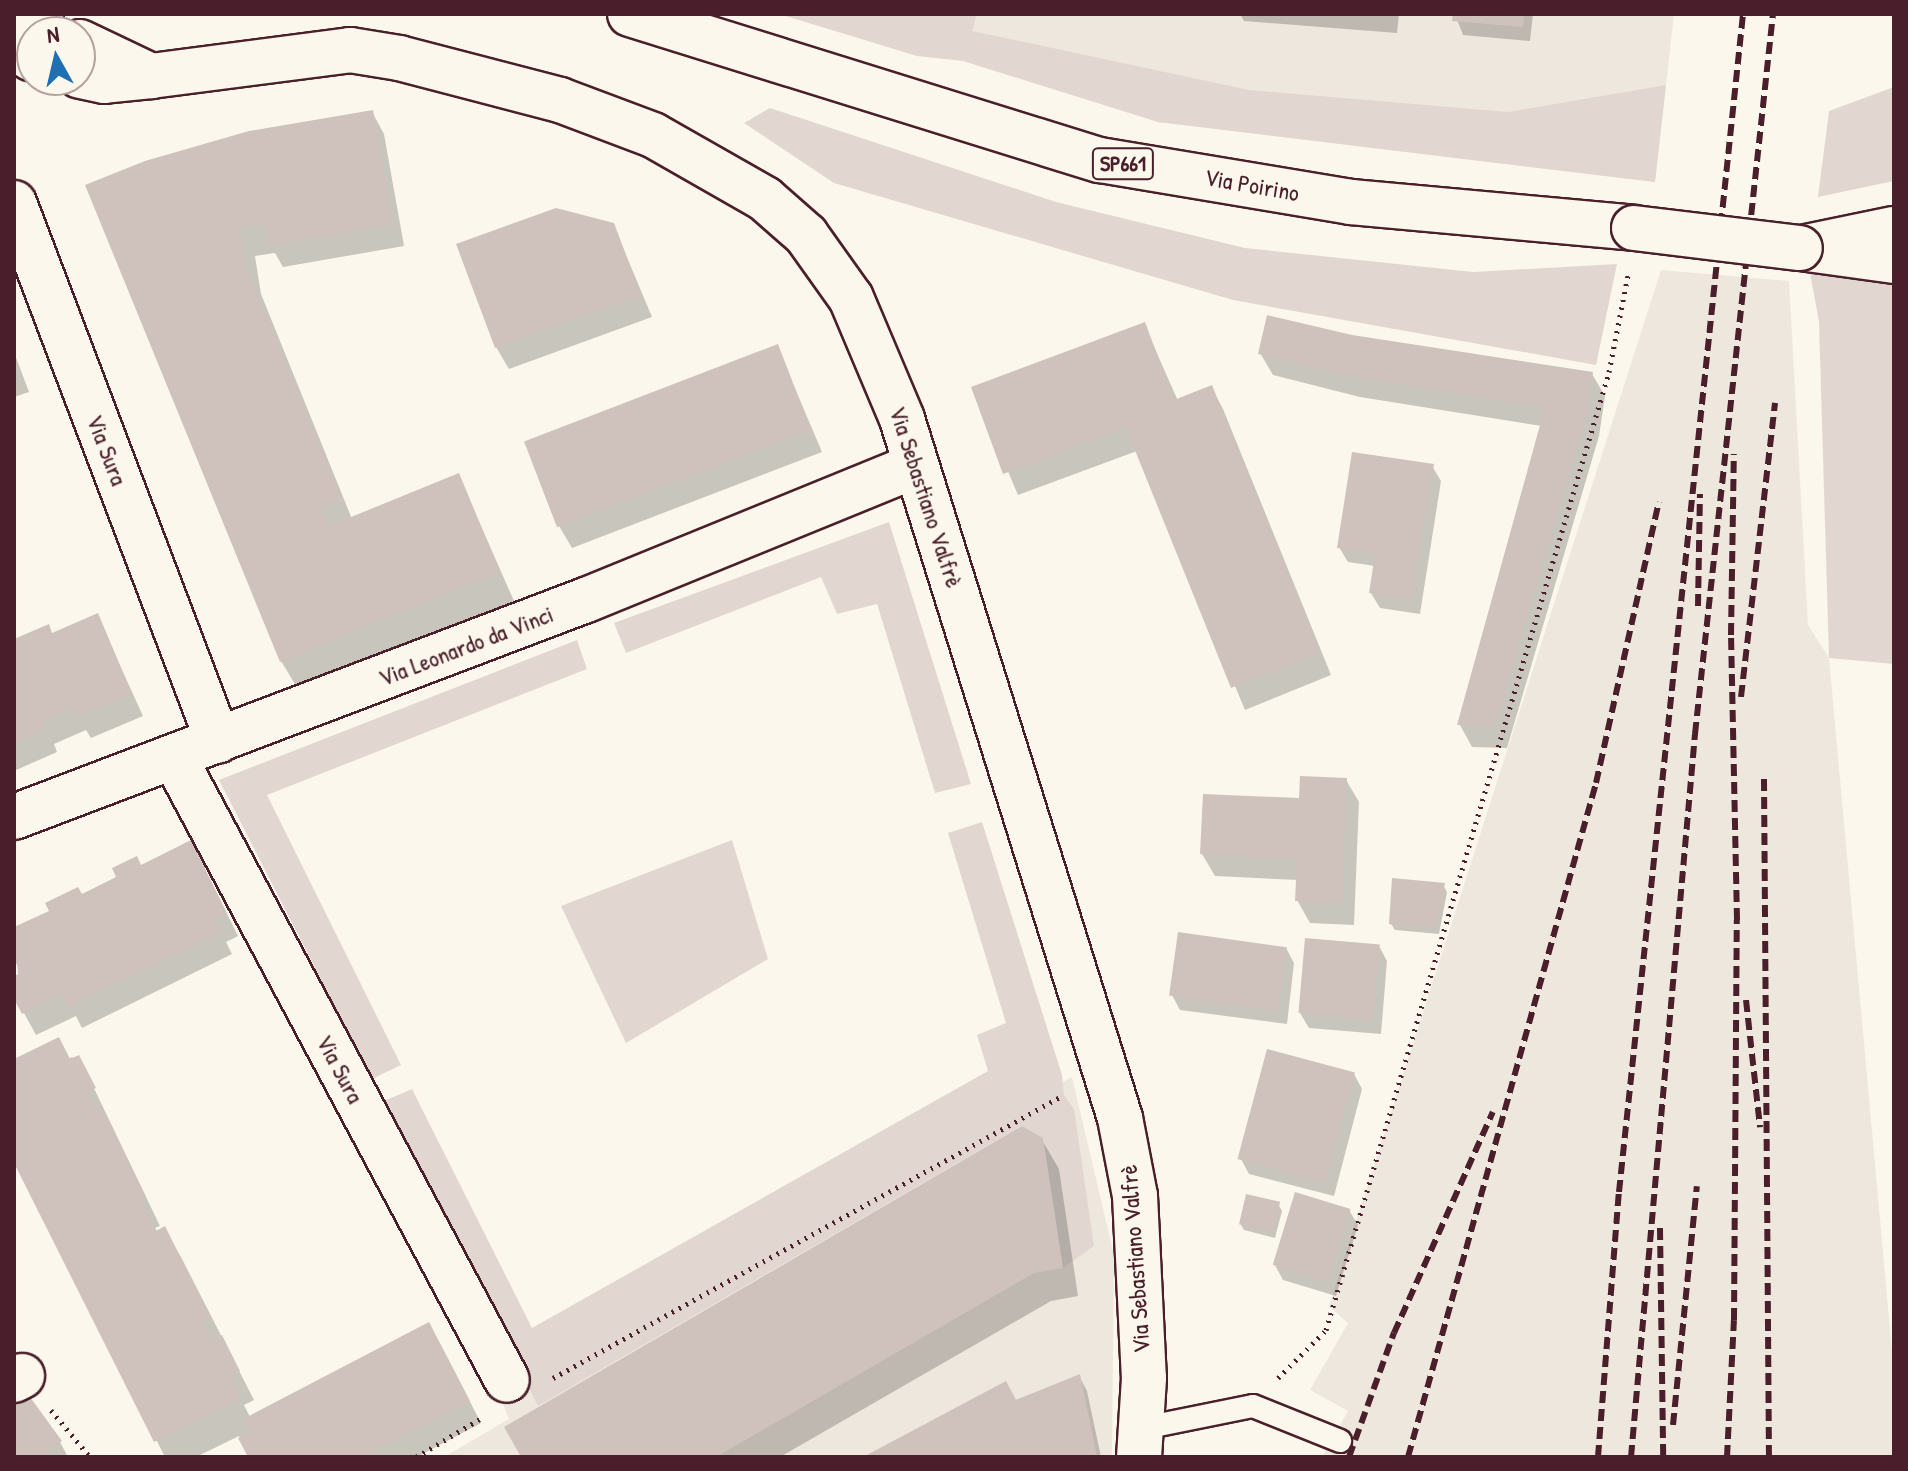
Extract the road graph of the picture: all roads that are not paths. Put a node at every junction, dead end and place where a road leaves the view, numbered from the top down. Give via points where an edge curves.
1 (43, 14) edge
2 (630, 14) edge
3 (14, 34) edge
4 (96, 50) edge
5 (151, 76) junction
6 (96, 79) edge
7 (14, 203) edge
8 (1894, 229) edge
9 (1800, 248) junction
10 (1894, 261) edge
11 (915, 466) junction
12 (218, 741) junction
13 (174, 757) junction
14 (14, 817) edge
15 (510, 1390) road end
16 (1340, 1441) dead end
17 (1141, 1442) edge

1 - 3 street
2 - 9 street, Via Poirino / SP661, bridge via 1100,160 1632,243
4 - 5 street
5 - 6 street, Via Sebastiano Valfrè
5 - 11 street, Via Sebastiano Valfrè via 350,50 560,100 695,155 765,199 806,235 851,298 872,337
7 - 12 street, Via Sura
8 - 9 street
9 - 10 street, Via Poirino / SP661
11 - 12 street, Via Leonardo da Vinci
11 - 17 street, Via Sebastiano Valfrè via 1106,1074 1135,1196
12 - 13 street, Via Leonardo da Vinci
13 - 14 street, Via Leonardo da Vinci
13 - 15 street, Via Sura
16 - 17 lane via 1253,1406

